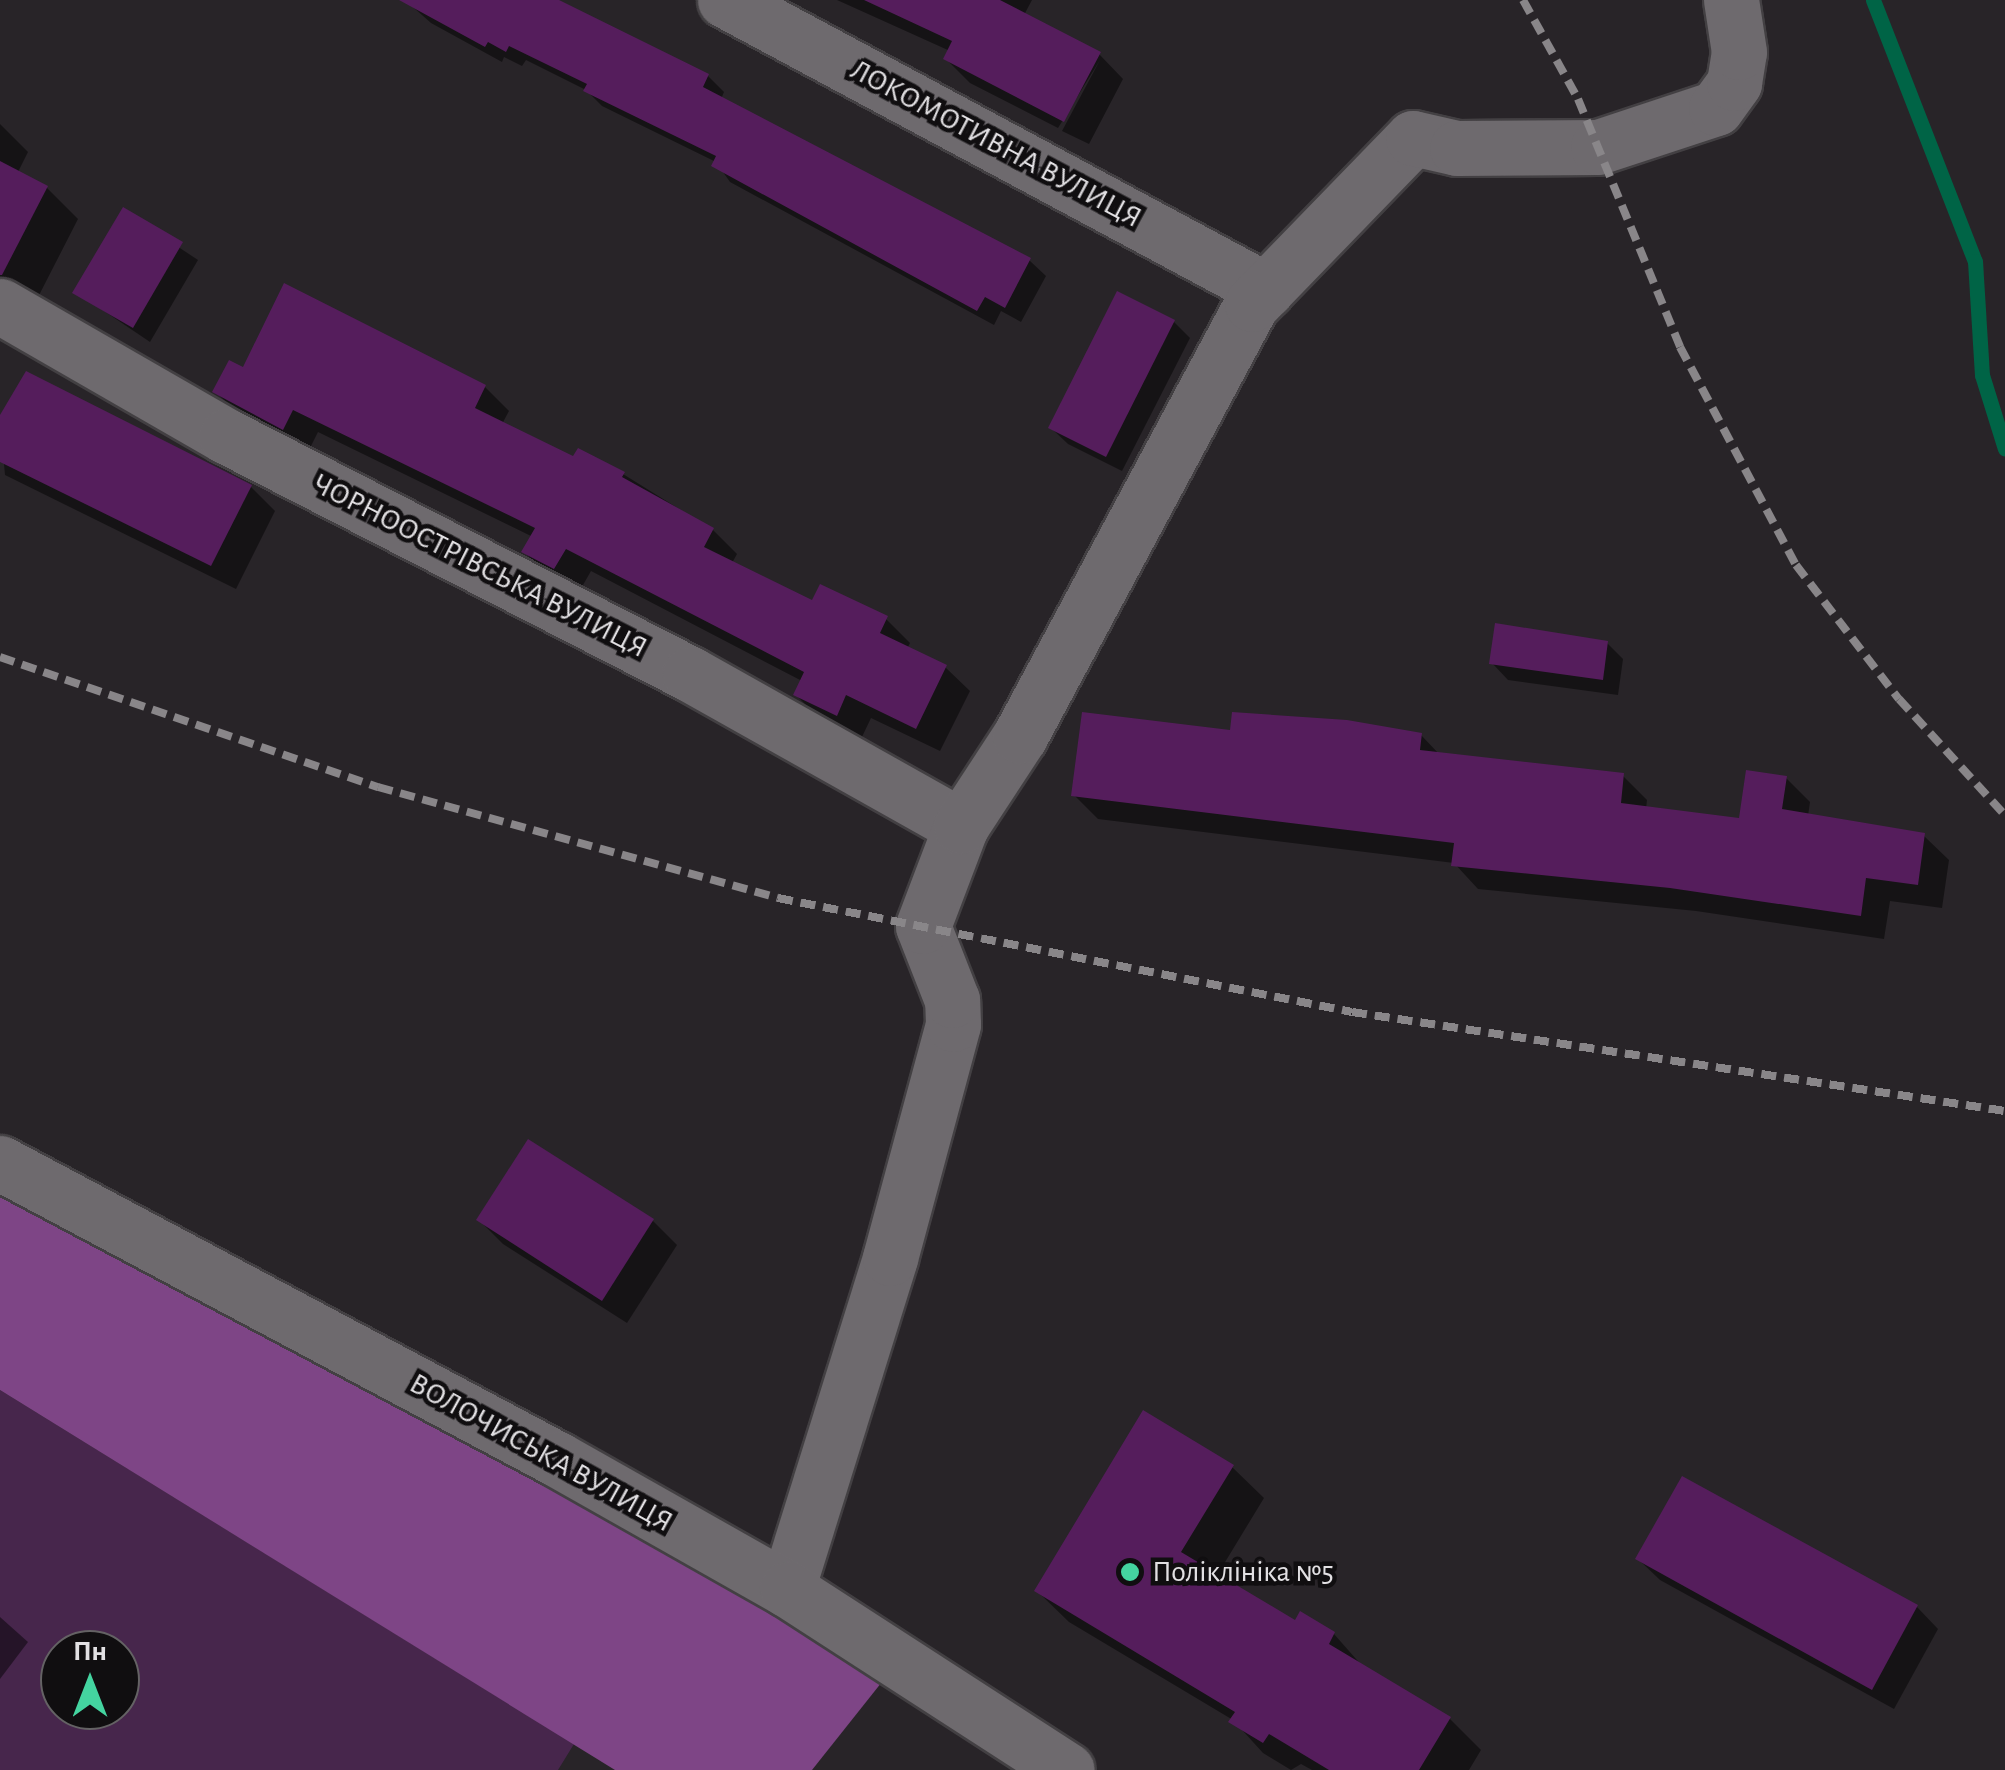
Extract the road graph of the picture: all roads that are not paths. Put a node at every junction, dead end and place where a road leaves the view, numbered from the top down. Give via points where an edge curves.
1 (725, 0) edge
2 (1731, 0) edge
3 (1266, 290) junction
4 (0, 306) edge
5 (961, 826) junction
6 (0, 1163) edge
7 (787, 1589) junction
8 (1040, 1763) edge

1 - 3 street, ЛОКОМОТИВНА ВУЛИЦЯ
2 - 3 street via 1739,52 1734,82 1716,108 1598,147 1457,148 1413,138
3 - 5 street via 1252,304 1020,736
4 - 5 street, ЧОРНООСТРІВСЬКА ВУЛИЦЯ via 226,436 690,674
5 - 7 street via 924,926 952,1000 954,1024
6 - 7 street, ВОЛОЧИСЬКА ВУЛИЦЯ
7 - 8 street, ВОЛОЧИСЬКА ВУЛИЦЯ

